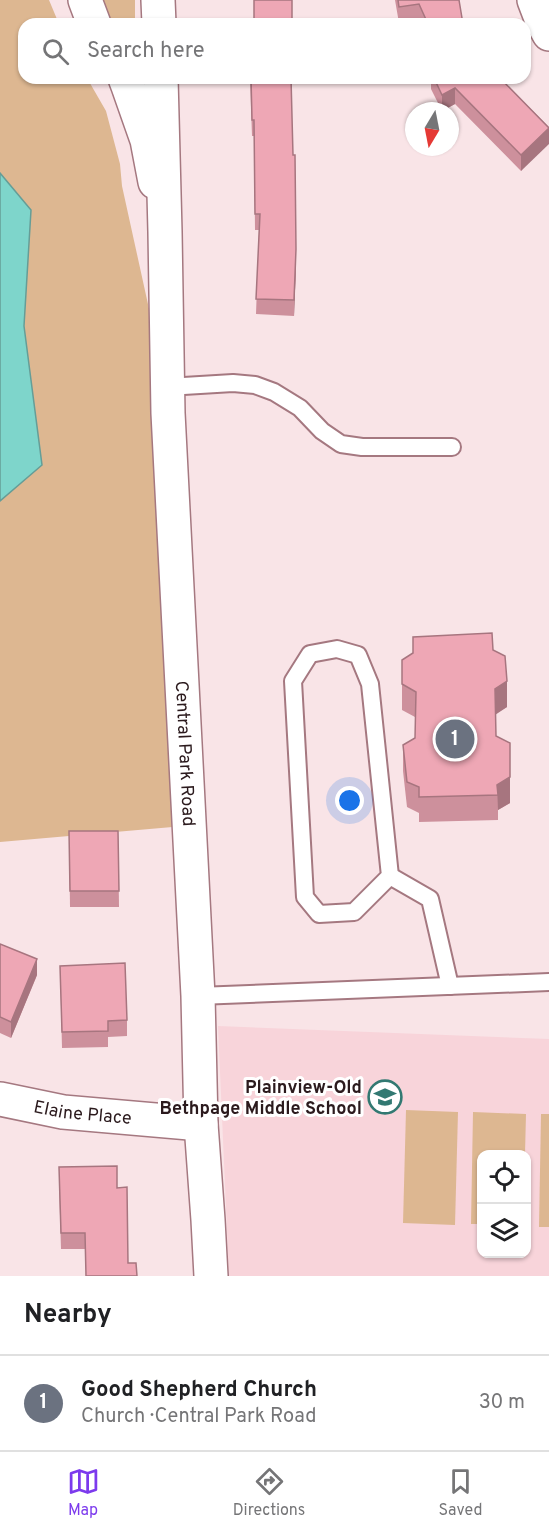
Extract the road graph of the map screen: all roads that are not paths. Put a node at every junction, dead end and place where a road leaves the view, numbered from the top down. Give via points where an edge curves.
1 (85, 0) edge
2 (158, 0) edge
3 (534, 0) edge
4 (92, 18) edge
5 (159, 18) edge
6 (549, 34) edge
7 (127, 84) edge
8 (161, 84) edge
9 (165, 232) junction
10 (167, 387) junction
11 (452, 447) dead end
12 (390, 876) junction
13 (549, 982) edge
14 (450, 986) junction
15 (198, 996) junction
16 (0, 1099) edge
17 (201, 1124) junction
18 (210, 1276) edge

1 - 4 street
2 - 5 street
3 - 6 street
7 - 9 street, Central Park Road via 147,140
8 - 9 street, Central Park Road
9 - 10 street, Central Park Road
10 - 11 lane via 255,385 300,408 341,444
10 - 15 street, Central Park Road
12 - 12 lane via 370,684 358,655 337,649 310,654 293,681 305,897 319,914 354,912
12 - 14 lane via 430,898
13 - 14 lane
14 - 15 lane
15 - 17 street, Central Park Road
16 - 17 street, Elaine Place via 63,1112
17 - 18 street, Central Park Road

